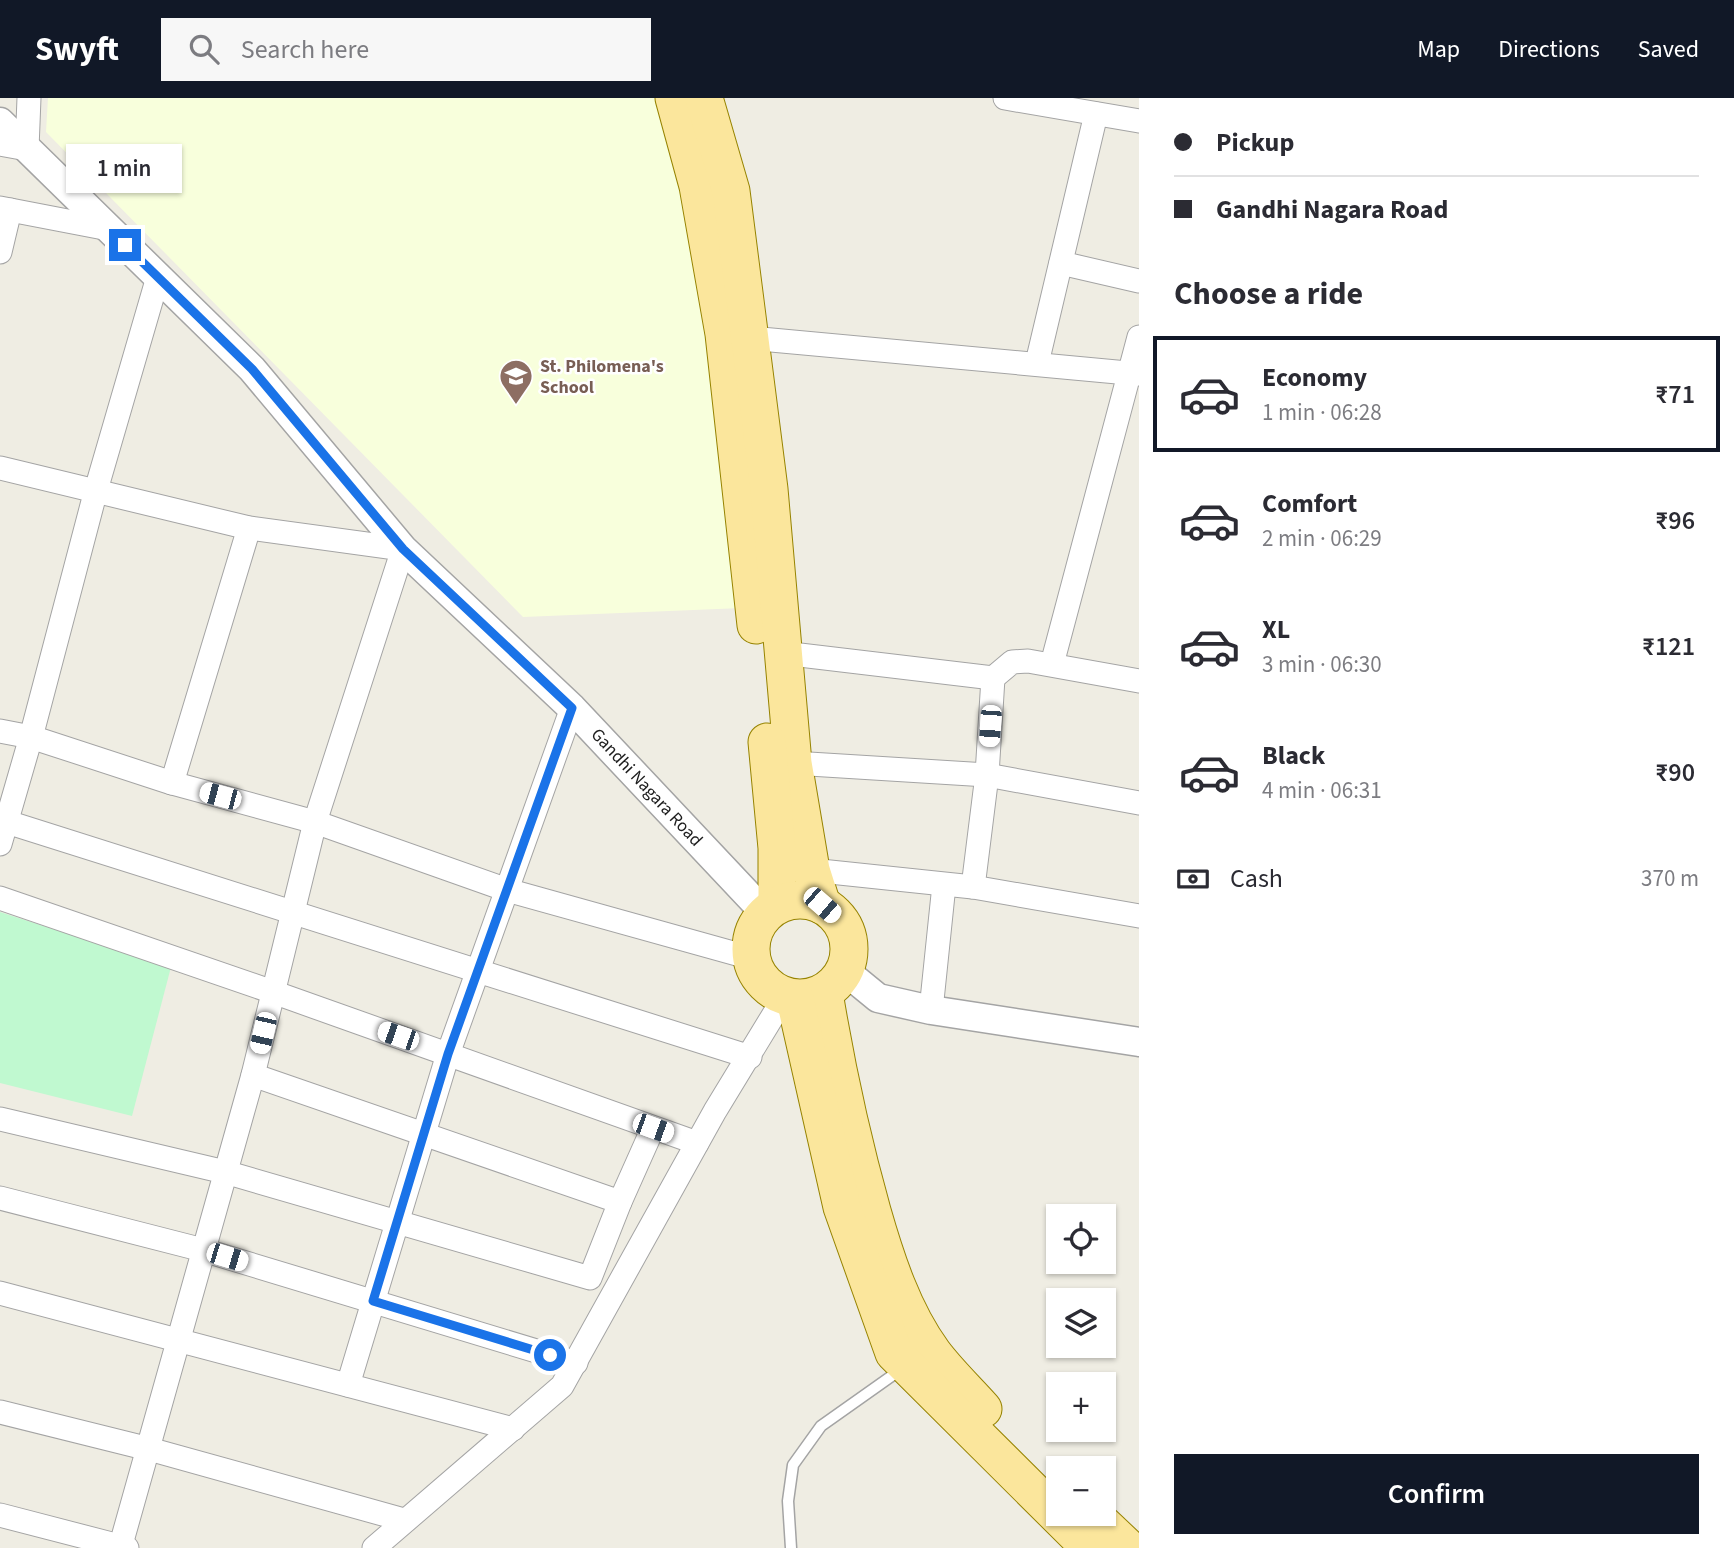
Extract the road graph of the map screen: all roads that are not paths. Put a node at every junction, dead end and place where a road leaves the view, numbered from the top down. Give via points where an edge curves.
1 (29, 98) edge
2 (674, 98) edge
3 (704, 98) edge
4 (1005, 98) edge
5 (1092, 108) edge
6 (1139, 121) edge
7 (0, 122) edge
8 (13, 146) edge
9 (5, 209) edge
10 (109, 229) junction
11 (0, 252) edge
12 (1060, 263) junction
13 (158, 277) junction
14 (1139, 281) edge
15 (1139, 337) edge
16 (750, 338) junction
17 (1037, 363) junction
18 (1134, 373) edge
19 (0, 468) edge
20 (96, 490) junction
21 (250, 528) junction
22 (403, 549) junction
23 (783, 653) junction
24 (1052, 664) junction
25 (993, 678) junction
26 (1139, 681) edge
27 (572, 708) junction
28 (0, 731) edge
29 (32, 737) junction
30 (793, 763) junction
31 (987, 775) junction
32 (172, 783) junction
33 (1139, 803) edge
34 (7, 822) junction
35 (316, 822) junction
36 (0, 844) edge
37 (811, 870) junction
38 (944, 885) junction
39 (973, 887) junction
40 (507, 890) junction
41 (0, 898) edge
42 (822, 905) junction
43 (771, 909) junction
44 (292, 911) junction
45 (1139, 916) edge
46 (751, 958) junction
47 (477, 972) junction
48 (812, 990) junction
49 (273, 992) junction
50 (931, 1010) junction
51 (1139, 1042) edge
52 (448, 1054) junction
53 (750, 1057) junction
54 (254, 1075) junction
55 (0, 1118) edge
56 (653, 1128) junction
57 (424, 1133) junction
58 (697, 1143) junction
59 (225, 1172) junction
60 (0, 1198) edge
61 (620, 1202) junction
62 (397, 1222) junction
63 (203, 1250) junction
64 (0, 1293) edge
65 (373, 1301) junction
66 (177, 1340) junction
67 (576, 1363) junction
68 (907, 1365) junction
69 (348, 1385) junction
70 (0, 1412) edge
71 (513, 1430) junction
72 (149, 1448) junction
73 (1046, 1470) edge
74 (0, 1515) edge
75 (404, 1520) junction
76 (1105, 1526) edge
77 (123, 1547) edge
78 (374, 1548) edge
79 (791, 1548) edge
80 (1090, 1548) edge
81 (1128, 1548) edge

1 - 8 street
2 - 43 main road via 698,186 724,334 777,848
3 - 16 main road via 731,191
4 - 5 street
5 - 6 street
5 - 12 street
7 - 8 street, Gandhi Nagara Road
8 - 10 street, Gandhi Nagara Road
9 - 10 street
9 - 11 street
10 - 13 street, Gandhi Nagara Road
12 - 14 street
12 - 17 street
13 - 20 street
13 - 22 street, Gandhi Nagara Road via 252,369
15 - 18 street
16 - 17 street
16 - 23 main road
17 - 18 street
18 - 24 street
19 - 20 street
20 - 21 street
20 - 29 street
21 - 22 street
21 - 32 street
22 - 27 street, Gandhi Nagara Road
22 - 35 street
23 - 25 street
23 - 30 main road
24 - 25 street via 1012,662
24 - 26 street
25 - 31 street
27 - 40 street
27 - 43 street, Gandhi Nagara Road
28 - 29 street
29 - 32 street
29 - 34 street
30 - 31 street
30 - 37 main road
31 - 33 street
31 - 39 street
32 - 35 street
34 - 36 street
34 - 44 street
35 - 40 street
35 - 44 street
37 - 38 street
37 - 42 main road
38 - 39 street
38 - 50 street
39 - 45 street
40 - 46 street
40 - 47 street
41 - 49 street
42 - 43 main road via 799,899
42 - 48 main road via 842,921 850,946
43 - 46 main road via 752,934
44 - 47 street
44 - 49 street
46 - 48 main road via 762,982
47 - 52 street
47 - 53 street
48 - 50 street
48 - 53 street
48 - 68 main road via 842,1206 894,1353
48 - 73 main road via 835,1057 885,1254 906,1307 933,1353
49 - 52 street
49 - 54 street
50 - 51 street
52 - 56 street
52 - 57 street
53 - 58 street
54 - 57 street
54 - 59 street
55 - 59 street
56 - 58 street
56 - 61 street
57 - 61 street
57 - 62 street
58 - 67 street
59 - 62 street
59 - 63 street
60 - 63 street
61 - 62 street via 590,1278
62 - 65 street
63 - 65 street
63 - 66 street
64 - 66 street
65 - 67 street
65 - 69 street
66 - 69 street
66 - 72 street
67 - 71 street via 562,1386
68 - 79 lane via 821,1426 793,1465 788,1502
68 - 80 main road
69 - 71 street
70 - 72 street
71 - 75 street
72 - 75 street
72 - 77 street
74 - 77 street
75 - 78 street
76 - 81 main road

